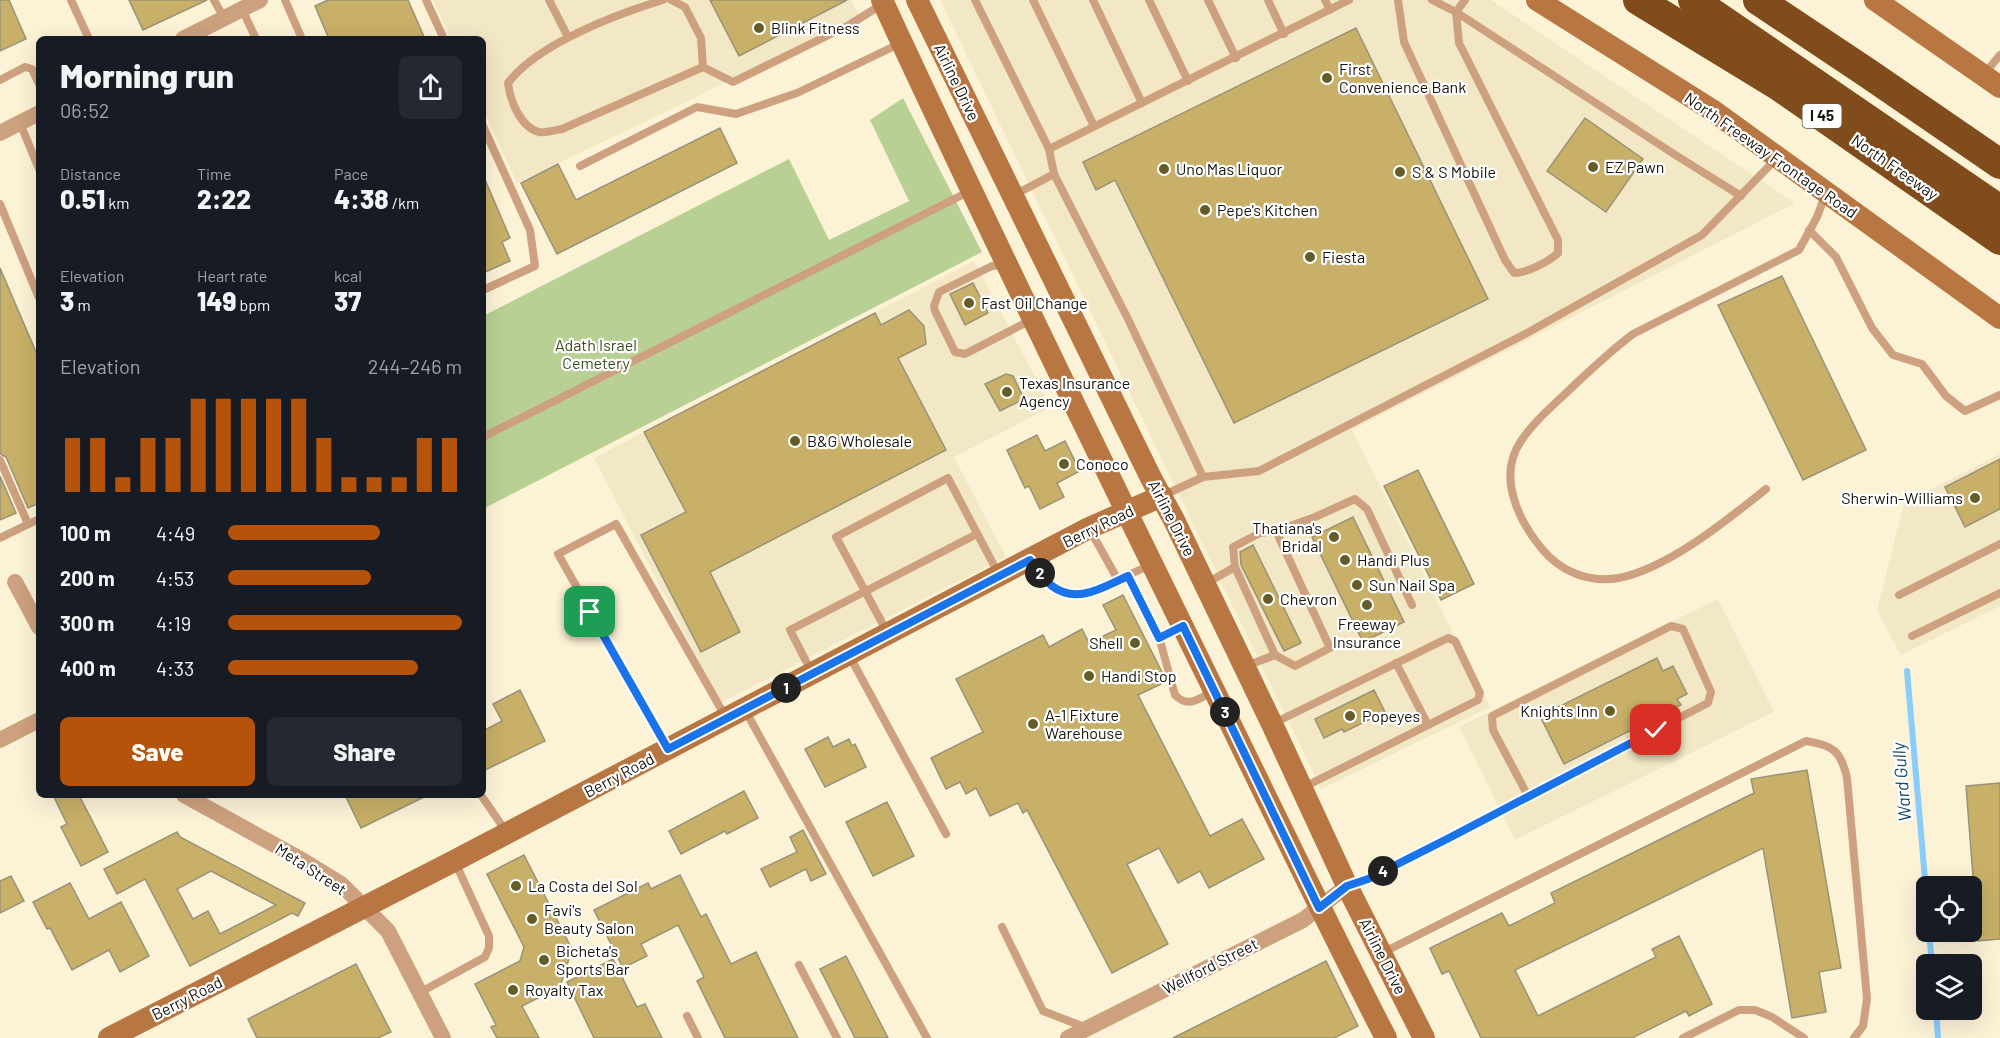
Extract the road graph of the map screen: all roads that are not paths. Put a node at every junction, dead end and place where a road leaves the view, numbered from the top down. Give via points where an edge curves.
1 (71, 0) edge
2 (214, 0) edge
3 (285, 0) edge
4 (426, 0) edge
5 (549, 0) edge
6 (663, 0) edge
7 (671, 0) edge
8 (917, 0) edge
9 (975, 0) edge
10 (1033, 0) edge
11 (1093, 0) edge
12 (1149, 0) edge
13 (1208, 0) edge
14 (1268, 0) edge
15 (1325, 0) edge
16 (1349, 0) edge
17 (1398, 0) edge
18 (1431, 0) edge
19 (1465, 0) edge
20 (1537, 0) edge
21 (1638, 0) edge
22 (1693, 0) edge
23 (1758, 0) edge
24 (1875, 0) edge
25 (886, 1) edge
26 (253, 3) edge
27 (1330, 10) junction
28 (1456, 12) junction
29 (224, 18) junction
30 (1284, 34) junction
31 (88, 36) edge
32 (189, 36) edge
33 (256, 36) edge
34 (301, 36) edge
35 (443, 36) edge
36 (568, 37) junction
37 (902, 42) junction
38 (2000, 56) edge
39 (1236, 58) junction
40 (703, 67) junction
41 (36, 78) edge
42 (0, 80) edge
43 (1188, 81) junction
44 (1991, 81) edge
45 (1142, 103) junction
46 (36, 115) edge
47 (20, 123) junction
48 (1094, 126) junction
49 (486, 133) edge
50 (0, 134) edge
51 (1049, 148) junction
52 (1778, 158) junction
53 (36, 162) edge
54 (2000, 164) edge
55 (580, 166) dead end
56 (1054, 174) junction
57 (971, 190) junction
58 (1827, 193) junction
59 (1013, 195) junction
60 (1741, 196) junction
61 (0, 204) edge
62 (2000, 210) edge
63 (1809, 230) junction
64 (2000, 240) edge
65 (1041, 250) junction
66 (1007, 265) junction
67 (486, 289) edge
68 (36, 291) edge
69 (2000, 318) edge
70 (1033, 319) junction
71 (2000, 395) edge
72 (486, 435) edge
73 (0, 460) edge
74 (1203, 477) junction
75 (1766, 489) dead end
76 (1162, 496) junction
77 (1126, 511) junction
78 (36, 520) edge
79 (28, 524) junction
80 (1089, 528) junction
81 (1276, 531) junction
82 (977, 534) junction
83 (0, 538) edge
84 (2000, 544) edge
85 (1030, 560) junction
86 (1152, 564) junction
87 (1235, 567) junction
88 (999, 576) junction
89 (1128, 576) junction
90 (1118, 580) junction
91 (15, 582) dead end
92 (1205, 584) junction
93 (865, 591) junction
94 (2000, 593) edge
95 (1899, 595) dead end
96 (1412, 605) dead end
97 (36, 621) edge
98 (1183, 626) junction
99 (888, 634) junction
100 (1912, 636) dead end
101 (1159, 638) junction
102 (849, 655) junction
103 (1275, 655) junction
104 (1396, 663) junction
105 (1243, 667) junction
106 (812, 674) junction
107 (1214, 690) junction
108 (736, 714) junction
109 (36, 722) edge
110 (1272, 724) junction
111 (1428, 725) junction
112 (0, 740) edge
113 (668, 749) junction
114 (1302, 788) junction
115 (189, 798) edge
116 (483, 798) edge
117 (1529, 798) junction
118 (507, 834) junction
119 (946, 834) dead end
120 (454, 861) junction
121 (1347, 886) junction
122 (364, 908) junction
123 (1319, 908) junction
124 (1002, 927) dead end
125 (1382, 953) junction
126 (799, 965) dead end
127 (420, 993) junction
128 (687, 1016) dead end
129 (1088, 1028) junction
130 (1805, 1037) edge
131 (109, 1038) edge
132 (443, 1038) edge
133 (698, 1038) edge
134 (837, 1038) edge
135 (927, 1038) edge
136 (1068, 1038) edge
137 (1386, 1038) edge
138 (1424, 1038) edge
139 (1683, 1038) edge
140 (1854, 1038) edge

1 - 31 lane
2 - 29 lane
3 - 34 lane
4 - 35 lane
5 - 36 lane
6 - 36 lane
7 - 40 lane via 685,8 701,38
8 - 59 main road, Airline Drive
9 - 51 lane
10 - 48 lane
11 - 45 lane
12 - 43 lane
13 - 39 lane
14 - 30 lane
15 - 27 lane
16 - 27 lane
17 - 28 lane via 1404,42 1505,260 1514,273 1521,273 1558,253 1558,240 1459,43
18 - 28 lane
19 - 28 lane
20 - 52 main road, North Freeway Frontage Road via 1712,110
21 - 64 highway, North Freeway / I 45 via 1779,86
22 - 62 highway, North Freeway
23 - 54 highway
24 - 44 main road
25 - 37 main road, Airline Drive
25 - 40 lane via 849,25 733,82
26 - 29 street
26 - 33 lane
27 - 30 lane
28 - 60 lane
29 - 32 street
30 - 39 lane
36 - 40 lane via 516,72 508,82 510,96 526,126 541,132 562,129
37 - 55 lane via 797,93 736,114 697,107
37 - 57 main road, Airline Drive
38 - 44 lane
39 - 43 lane
41 - 42 lane via 32,69 25,67
43 - 45 lane
45 - 48 lane
46 - 47 street
47 - 50 street
47 - 53 lane
48 - 51 lane
49 - 67 lane via 530,230 536,266
51 - 56 lane
52 - 58 main road, North Freeway Frontage Road
52 - 60 lane
56 - 59 lane
56 - 74 lane
57 - 66 main road, Airline Drive
57 - 72 lane
58 - 63 lane
58 - 69 main road, North Freeway Frontage Road
59 - 65 main road, Airline Drive
60 - 74 lane via 1702,235 1527,333 1259,471
61 - 68 lane
63 - 71 lane via 1836,257 1872,327 1893,355 1922,364 1946,396 1965,411
63 - 75 lane via 1799,250 1633,334 1612,350 1535,423 1512,462 1511,490 1534,540 1548,556 1581,577 1599,580 1620,578 1665,559 1713,531
65 - 66 main road
65 - 76 main road, Airline Drive
66 - 70 main road, Airline Drive
66 - 70 lane via 992,266 945,288 936,298 935,311 955,352 965,354
70 - 77 main road, Airline Drive
73 - 79 lane
74 - 76 lane
76 - 77 main road, Berry Road
76 - 92 main road, Airline Drive
77 - 80 main road, Berry Road
77 - 86 main road, Airline Drive
78 - 79 lane
79 - 83 lane
80 - 85 main road, Berry Road
80 - 90 lane
81 - 87 lane via 1260,533 1233,547
81 - 96 lane via 1355,499 1367,509
81 - 103 lane via 1330,648 1295,666
82 - 88 lane
82 - 93 lane
82 - 93 lane via 948,478 836,537
84 - 95 lane
85 - 88 main road, Berry Road
85 - 90 lane via 1051,585 1067,594 1084,595
86 - 89 lane
86 - 98 main road, Airline Drive
87 - 92 lane
87 - 103 lane
88 - 99 main road, Berry Road
89 - 90 lane
89 - 101 lane
91 - 97 street
92 - 105 main road, Airline Drive
93 - 99 lane
93 - 106 lane via 790,630
94 - 100 lane
98 - 101 lane
98 - 107 main road, Airline Drive
99 - 102 main road, Berry Road
101 - 107 lane via 1175,695 1182,702 1188,703
102 - 106 main road, Berry Road
102 - 119 lane
103 - 105 lane
104 - 110 lane
104 - 111 lane
104 - 111 lane via 1448,638 1455,641 1480,693 1478,700
105 - 110 main road, Airline Drive
106 - 108 main road, Berry Road
107 - 123 main road, Airline Drive
108 - 113 main road, Berry Road
108 - 113 lane via 616,524 558,554
108 - 135 lane
109 - 112 street
110 - 114 main road, Airline Drive
111 - 114 lane
113 - 118 main road, Berry Road
114 - 121 main road, Airline Drive
115 - 122 street, Meta Street via 303,860 341,884
116 - 118 lane
117 - 117 lane via 1708,704 1711,692 1683,629 1671,626 1492,716 1493,730
117 - 121 lane
118 - 120 main road, Berry Road
120 - 122 main road, Berry Road
120 - 127 lane via 489,936 489,948 484,957
121 - 123 street, Wellford Street
121 - 125 main road, Airline Drive
122 - 127 street, Meta Street via 388,931
122 - 131 main road, Berry Road
123 - 129 street, Wellford Street via 1303,920
123 - 137 main road, Airline Drive
124 - 129 lane via 1043,1011
125 - 138 main road, Airline Drive
125 - 140 lane via 1806,741 1818,743 1834,749 1847,778 1867,999 1863,1026
126 - 134 lane
127 - 132 street, Meta Street
128 - 133 lane
129 - 136 street, Wellford Street
130 - 139 lane via 1755,1010 1739,1010

